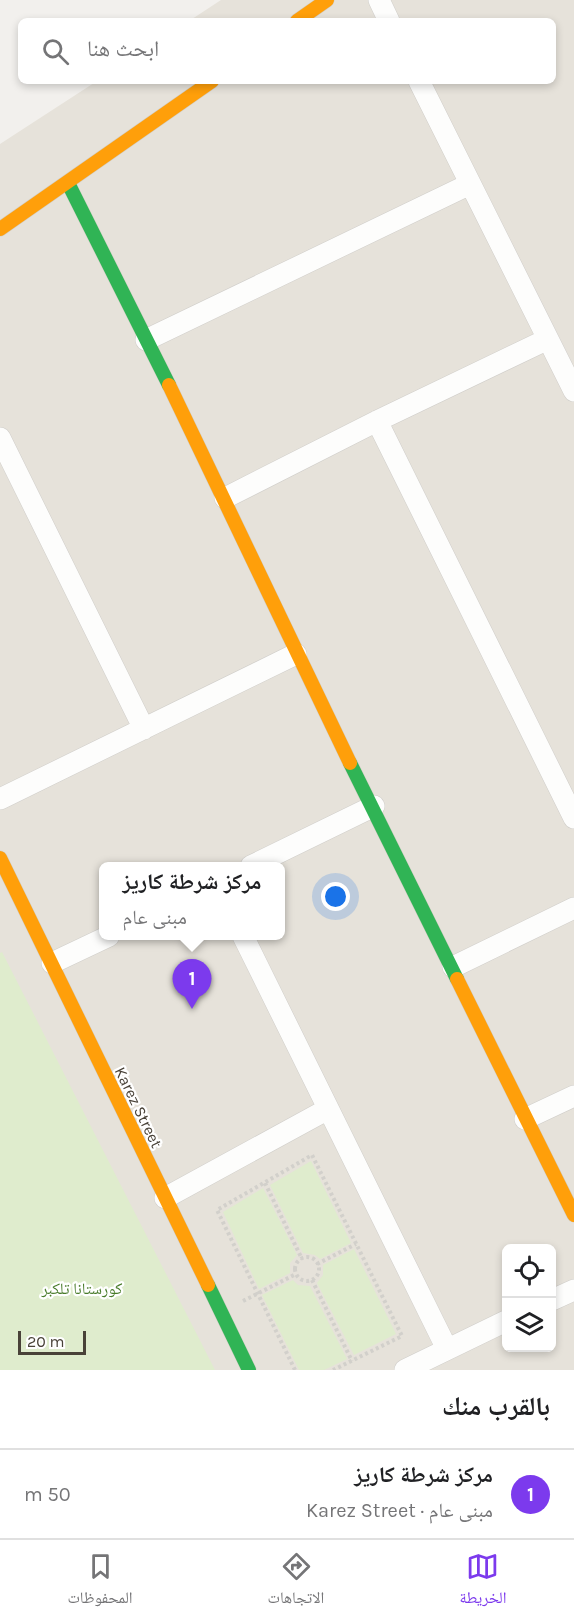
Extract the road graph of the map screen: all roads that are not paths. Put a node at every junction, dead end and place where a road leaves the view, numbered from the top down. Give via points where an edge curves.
1 (327, 0) edge
2 (379, 0) edge
3 (301, 18) edge
4 (388, 18) edge
5 (208, 84) edge
6 (420, 84) edge
7 (68, 183) junction
8 (470, 183) junction
9 (0, 229) edge
10 (548, 339) junction
11 (146, 340) junction
12 (574, 391) edge
13 (377, 421) junction
14 (0, 438) edge
15 (225, 498) junction
16 (296, 654) junction
17 (144, 729) junction
18 (0, 800) edge
19 (374, 806) junction
20 (574, 818) edge
21 (0, 858) edge
22 (261, 862) edge
23 (574, 908) edge
24 (101, 940) edge
25 (245, 940) edge
26 (52, 963) junction
27 (453, 967) junction
28 (574, 1096) edge
29 (328, 1109) junction
30 (525, 1119) junction
31 (165, 1198) junction
32 (574, 1215) edge
33 (574, 1290) edge
34 (556, 1298) edge
35 (502, 1323) edge
36 (447, 1349) junction
37 (249, 1370) edge
38 (405, 1370) edge

1 - 3 street
2 - 4 street
5 - 7 street
6 - 8 street
7 - 9 street
7 - 11 street
8 - 10 street
8 - 11 street
10 - 12 street
10 - 13 street
11 - 15 street
13 - 15 street
13 - 20 street
14 - 17 street
15 - 16 street
16 - 17 street
16 - 19 street
17 - 18 street
19 - 22 street
19 - 27 street
21 - 26 street, Karez Street
23 - 27 street
24 - 26 street
25 - 29 street
26 - 31 street, Karez Street
27 - 30 street
28 - 30 street
29 - 31 street
29 - 36 street
30 - 32 street
31 - 37 street, Karez Street
33 - 34 street
35 - 36 street
36 - 38 street

